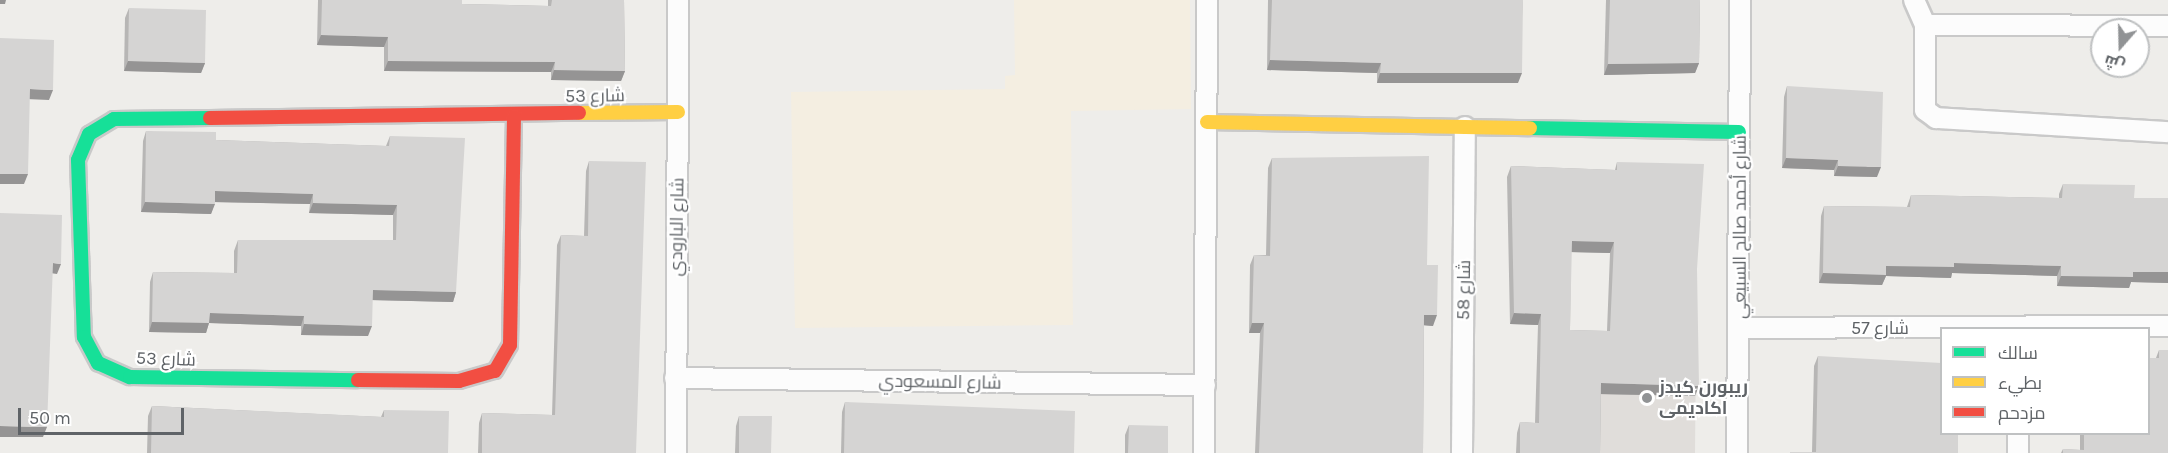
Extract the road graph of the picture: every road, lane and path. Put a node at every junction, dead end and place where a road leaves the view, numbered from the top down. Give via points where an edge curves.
1 (678, 0) edge
2 (1207, 0) edge
3 (1740, 0) edge
4 (1914, 0) edge
5 (1925, 25) junction
6 (2168, 26) edge
7 (678, 112) junction
8 (514, 116) junction
9 (1207, 122) junction
10 (1465, 127) junction
11 (1739, 132) junction
12 (2168, 132) edge
13 (2168, 326) edge
14 (2094, 327) edge
15 (1741, 328) junction
16 (1940, 328) edge
17 (675, 378) junction
18 (1205, 385) junction
19 (2018, 435) edge
20 (676, 453) edge
21 (1204, 453) edge
22 (1462, 453) edge
23 (1737, 453) edge
24 (2018, 453) edge

1 - 7 street, شارع البارودي
2 - 9 street
3 - 11 street, شارع أحمد صالح السبيعي
4 - 5 street
5 - 6 street
5 - 12 street via 1925,110 1936,118
7 - 8 street, شارع 53
7 - 17 street, شارع البارودي
8 - 8 street, شارع 53 via 114,119 89,134 78,160 84,337 98,363 130,377 459,381 495,371 510,345
9 - 10 street
9 - 18 street
10 - 11 street
10 - 22 street, شارع 58
11 - 15 street, شارع أحمد صالح السبيعي
13 - 14 street, شارع 57
15 - 16 street, شارع 57
15 - 23 street, شارع أحمد صالح السبيعي
17 - 18 street, شارع المسعودي
17 - 20 street, شارع البارودي
18 - 21 street
19 - 24 street

